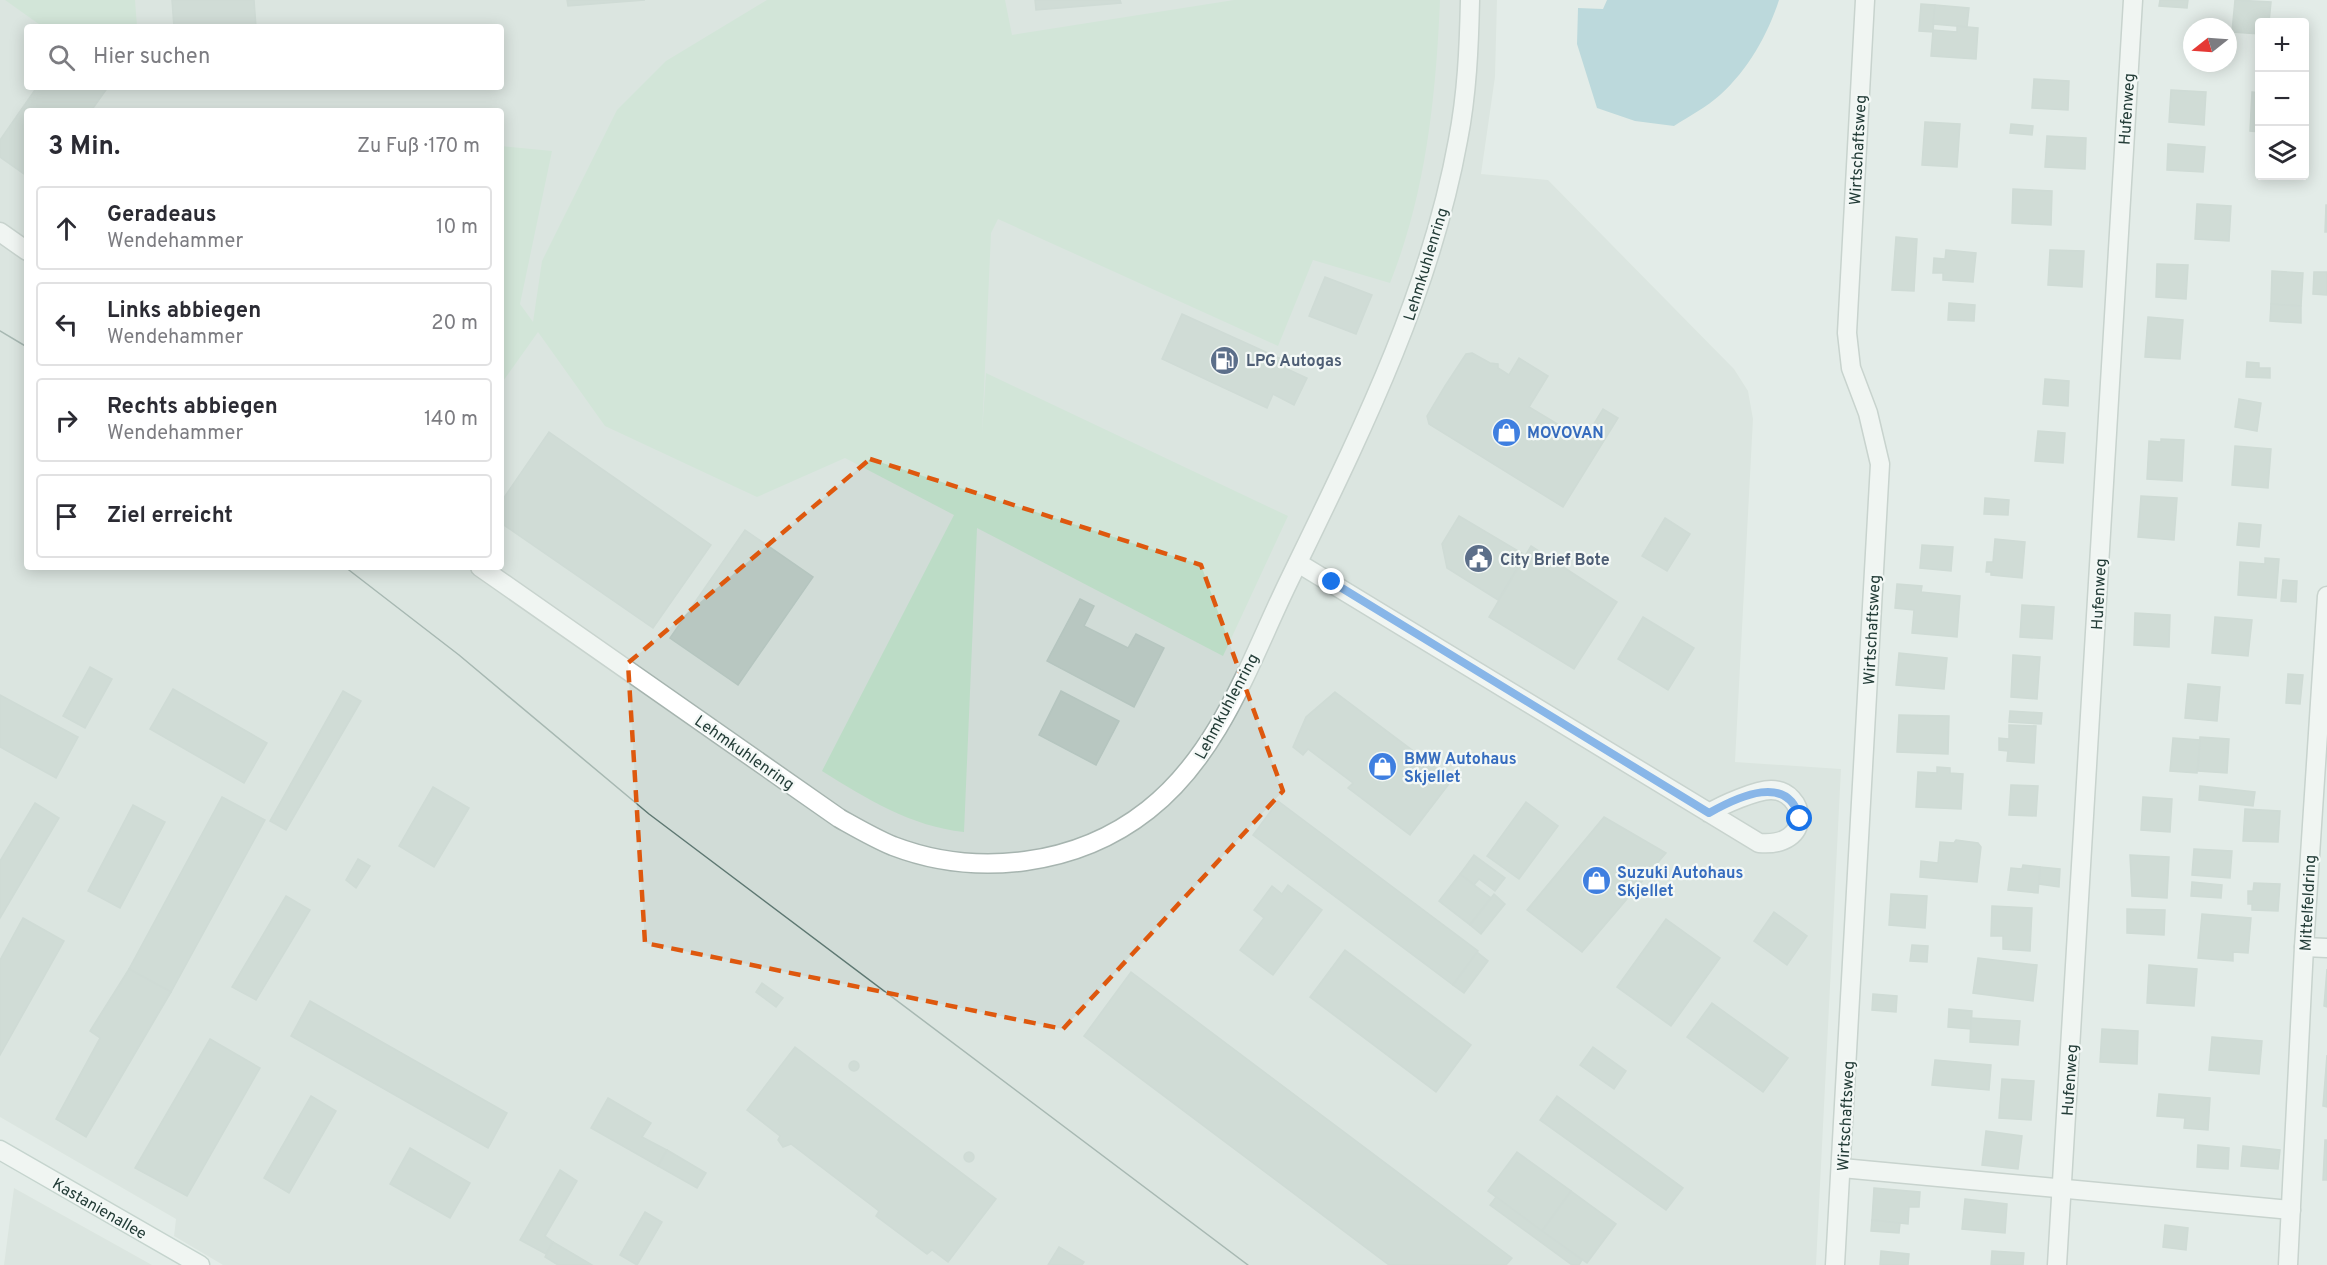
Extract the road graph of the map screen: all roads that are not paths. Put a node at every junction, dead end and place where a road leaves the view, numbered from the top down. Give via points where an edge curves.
1 (1470, 0) edge
2 (1865, 0) edge
3 (2133, 0) edge
4 (0, 232) edge
5 (24, 249) edge
6 (1298, 563) junction
7 (484, 570) edge
8 (2327, 596) edge
9 (1709, 813) dead end
10 (2304, 947) junction
11 (2327, 948) edge
12 (0, 1150) edge
13 (1842, 1168) junction
14 (2061, 1189) junction
15 (2291, 1210) junction
16 (200, 1265) edge
17 (1835, 1265) edge
18 (2057, 1265) edge
19 (2289, 1265) edge

1 - 6 street, Lehmkuhlenring via 1459,138 1431,251 1391,364
2 - 13 street, Wirtschaftsweg via 1847,333 1851,368 1868,413 1880,464
3 - 14 street, Hufenweg
4 - 5 street
6 - 7 street, Lehmkuhlenring via 1210,740 1174,787 1148,811 1096,841 1040,860 1007,863 927,856 892,845 839,818
6 - 9 street
8 - 10 street, Mittelfeldring
10 - 11 street
10 - 15 street, Mittelfeldring
12 - 16 street, Kastanienallee
13 - 14 street
13 - 17 street, Wirtschaftsweg
14 - 15 street
14 - 18 street, Hufenweg
15 - 19 street, Mittelfeldring

